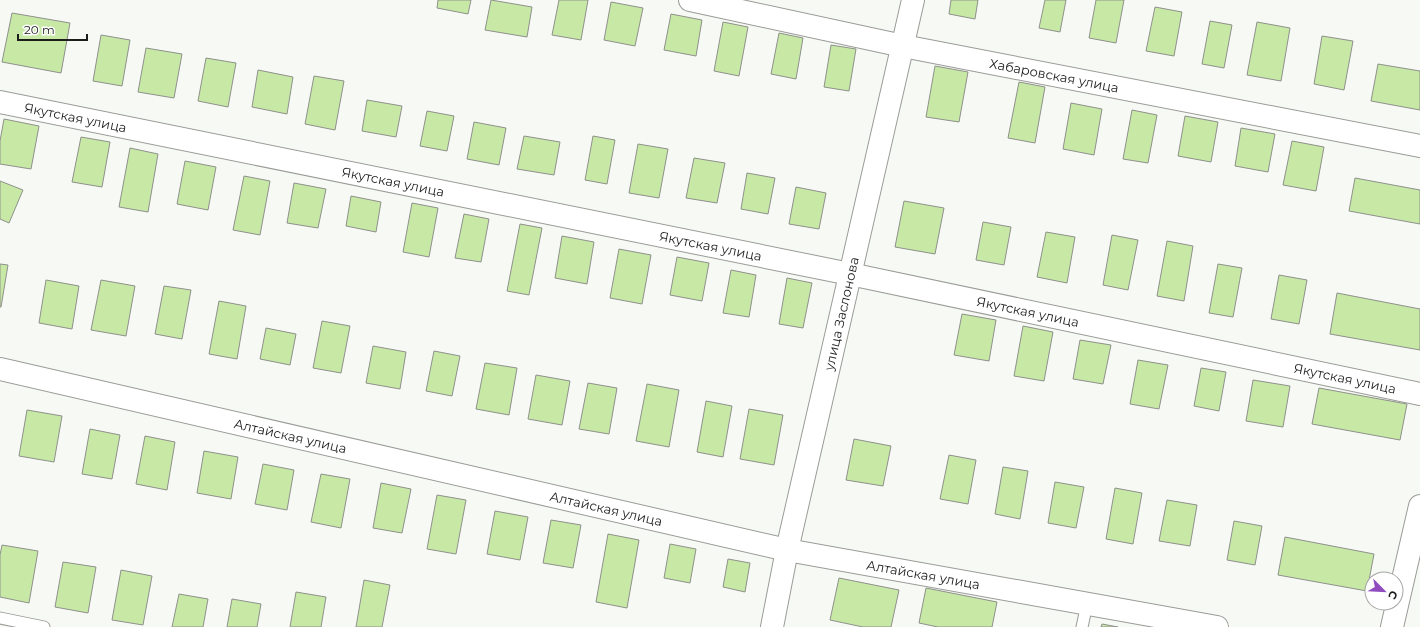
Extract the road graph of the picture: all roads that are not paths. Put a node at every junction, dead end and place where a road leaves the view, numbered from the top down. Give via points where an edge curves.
1 (690, 0) edge
2 (914, 0) edge
3 (903, 46) junction
4 (0, 102) edge
5 (1420, 146) edge
6 (850, 274) junction
7 (0, 369) edge
8 (1420, 394) edge
9 (1420, 506) edge
10 (787, 550) junction
11 (1087, 604) junction
12 (0, 618) edge
13 (44, 627) edge
14 (772, 627) edge
15 (1082, 627) edge
16 (1217, 627) edge
17 (1392, 627) edge

1 - 3 street, Хабаровская улица
2 - 3 street, улица Заслонова
3 - 5 street, Хабаровская улица
3 - 6 street, улица Заслонова
4 - 6 street, Якутская улица
6 - 8 street, Якутская улица
6 - 10 street, улица Заслонова
7 - 10 street, Алтайская улица
9 - 17 street
10 - 11 street, Алтайская улица
10 - 14 street, улица Заслонова
11 - 15 lane
11 - 16 street, Алтайская улица
12 - 13 lane

